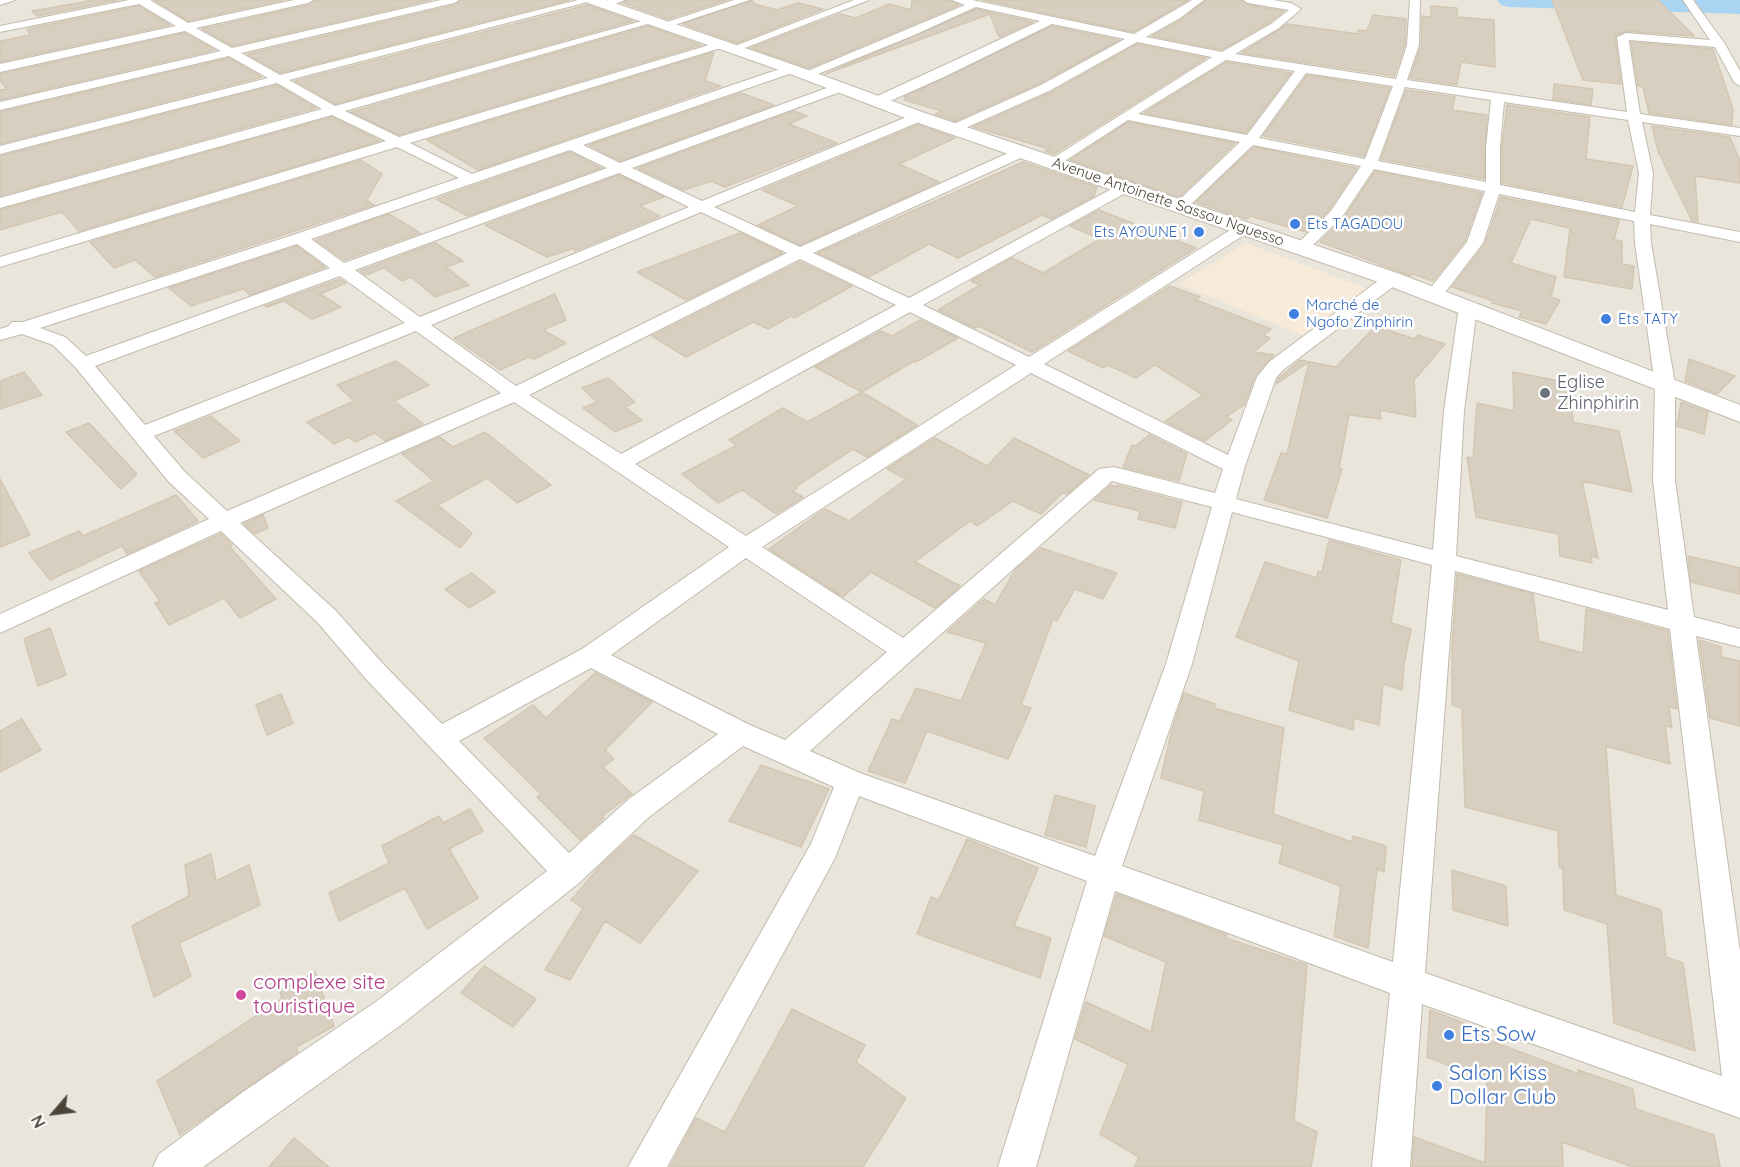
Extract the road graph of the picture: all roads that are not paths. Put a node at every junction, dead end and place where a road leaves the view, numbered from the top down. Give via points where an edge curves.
1 (10, 0) edge
2 (142, 0) edge
3 (309, 0) edge
4 (745, 0) edge
5 (864, 0) edge
6 (957, 0) edge
7 (1199, 0) edge
8 (1248, 0) edge
9 (1415, 0) edge
10 (1688, 0) edge
11 (443, 1) edge
12 (602, 1) edge
13 (0, 2) edge
14 (975, 4) junction
15 (1049, 21) junction
16 (659, 23) junction
17 (185, 27) junction
18 (0, 29) edge
19 (1134, 38) junction
20 (1719, 44) junction
21 (727, 47) junction
22 (231, 52) junction
23 (1222, 56) junction
24 (0, 68) edge
25 (1302, 69) junction
26 (798, 72) junction
27 (279, 79) junction
28 (1740, 82) edge
29 (1399, 83) junction
30 (1522, 86) dead end
31 (839, 88) junction
32 (1498, 97) junction
33 (1521, 100) junction
34 (876, 102) junction
35 (0, 106) edge
36 (333, 110) junction
37 (1128, 116) junction
38 (1634, 116) junction
39 (919, 117) junction
40 (954, 129) junction
41 (1740, 132) edge
42 (1250, 140) junction
43 (396, 141) junction
44 (571, 145) junction
45 (0, 150) edge
46 (1022, 152) junction
47 (1052, 163) junction
48 (1370, 164) junction
49 (615, 168) junction
50 (470, 178) junction
51 (1124, 188) junction
52 (1493, 188) junction
53 (0, 203) edge
54 (1181, 206) junction
55 (702, 208) junction
56 (1642, 217) junction
57 (1244, 228) junction
58 (1740, 237) edge
59 (299, 238) junction
60 (1302, 247) junction
61 (798, 254) junction
62 (0, 262) edge
63 (340, 268) junction
64 (1392, 279) junction
65 (1434, 295) junction
66 (909, 305) junction
67 (1467, 308) junction
68 (418, 324) junction
69 (7, 327) edge
70 (83, 364) junction
71 (1027, 365) junction
72 (1665, 384) junction
73 (515, 394) junction
74 (1740, 414) edge
75 (141, 434) junction
76 (619, 464) junction
77 (1234, 466) junction
78 (1224, 503) junction
79 (224, 521) junction
80 (745, 547) junction
81 (1444, 562) junction
82 (1681, 622) junction
83 (0, 623) edge
84 (1740, 638) edge
85 (905, 652) junction
86 (591, 656) junction
87 (740, 733) junction
88 (441, 738) junction
89 (789, 753) junction
90 (850, 781) junction
91 (1105, 872) junction
92 (568, 873) junction
93 (1407, 983) junction
94 (1740, 1082) edge
95 (1740, 1100) edge
96 (172, 1167) edge
97 (647, 1167) edge
98 (1017, 1167) edge
99 (1391, 1167) edge

1 - 13 street
2 - 17 street
2 - 18 street
3 - 17 street
4 - 16 street
5 - 21 street
6 - 14 street
7 - 19 street
8 - 23 street via 1296,9 1275,26
9 - 29 street via 1413,45
10 - 20 street
11 - 22 street
12 - 16 street, Avenue Antoinette Sassou Nguesso
12 - 27 street
14 - 15 street
14 - 26 street via 908,34
15 - 19 street
15 - 34 street
16 - 21 street, Avenue Antoinette Sassou Nguesso
16 - 36 street
17 - 22 street
17 - 24 street
19 - 23 street
19 - 40 street via 1045,88
20 - 28 street
20 - 38 street via 1623,37
21 - 26 street, Avenue Antoinette Sassou Nguesso
21 - 43 street
22 - 27 street
22 - 35 street
23 - 25 street
23 - 37 street
25 - 29 street
25 - 42 street
26 - 31 street, Avenue Antoinette Sassou Nguesso
26 - 44 street
27 - 36 street
27 - 45 street
29 - 32 street
29 - 48 street
30 - 33 street
31 - 34 street, Avenue Antoinette Sassou Nguesso
31 - 49 street
32 - 33 street
32 - 52 street
33 - 38 street
34 - 39 street, Avenue Antoinette Sassou Nguesso
36 - 43 street
36 - 53 street
37 - 42 street
37 - 47 street
38 - 41 street
38 - 56 street via 1646,173
39 - 40 street, Avenue Antoinette Sassou Nguesso
39 - 55 street
40 - 46 street, Avenue Antoinette Sassou Nguesso
42 - 48 street
42 - 54 street
43 - 50 street
43 - 62 street
44 - 49 street
44 - 50 street
46 - 47 street, Avenue Antoinette Sassou Nguesso
46 - 61 street
47 - 51 street, Avenue Antoinette Sassou Nguesso
48 - 52 street
48 - 60 street via 1337,214
49 - 55 street
49 - 63 street
50 - 59 street
51 - 54 street, Avenue Antoinette Sassou Nguesso
51 - 66 street
52 - 56 street
52 - 65 street via 1475,243
54 - 57 street, Avenue Antoinette Sassou Nguesso
55 - 61 street
55 - 68 street
56 - 58 street
56 - 72 street via 1642,243
57 - 60 street, Avenue Antoinette Sassou Nguesso
57 - 71 street
59 - 63 street
59 - 69 street
60 - 64 street, Avenue Antoinette Sassou Nguesso
61 - 66 street
61 - 73 street
63 - 68 street
63 - 70 street
64 - 65 street, Avenue Antoinette Sassou Nguesso
64 - 77 street via 1271,371
65 - 67 street, Avenue Antoinette Sassou Nguesso
66 - 71 street
66 - 76 street
67 - 72 street, Avenue Antoinette Sassou Nguesso
67 - 81 street via 1454,411
68 - 73 street
68 - 75 street
69 - 70 street via 59,341
70 - 75 street
71 - 77 street
71 - 80 street
72 - 74 street, Avenue Antoinette Sassou Nguesso
72 - 82 street via 1664,480
73 - 76 street
73 - 79 street
75 - 79 street via 177,477
76 - 80 street
77 - 78 street
78 - 81 street
78 - 85 street via 1114,474 1102,476
78 - 91 street via 1179,664
79 - 83 street
79 - 88 street via 327,617
80 - 85 street
80 - 86 street
81 - 82 street
81 - 93 street
82 - 84 street
82 - 94 street
85 - 89 street
86 - 87 street
86 - 88 street
87 - 89 street
87 - 92 street via 639,808
88 - 92 street
89 - 90 street
90 - 91 street
90 - 97 street via 824,849
91 - 93 street
91 - 98 street
92 - 96 street via 389,1013
93 - 95 street
93 - 99 street

